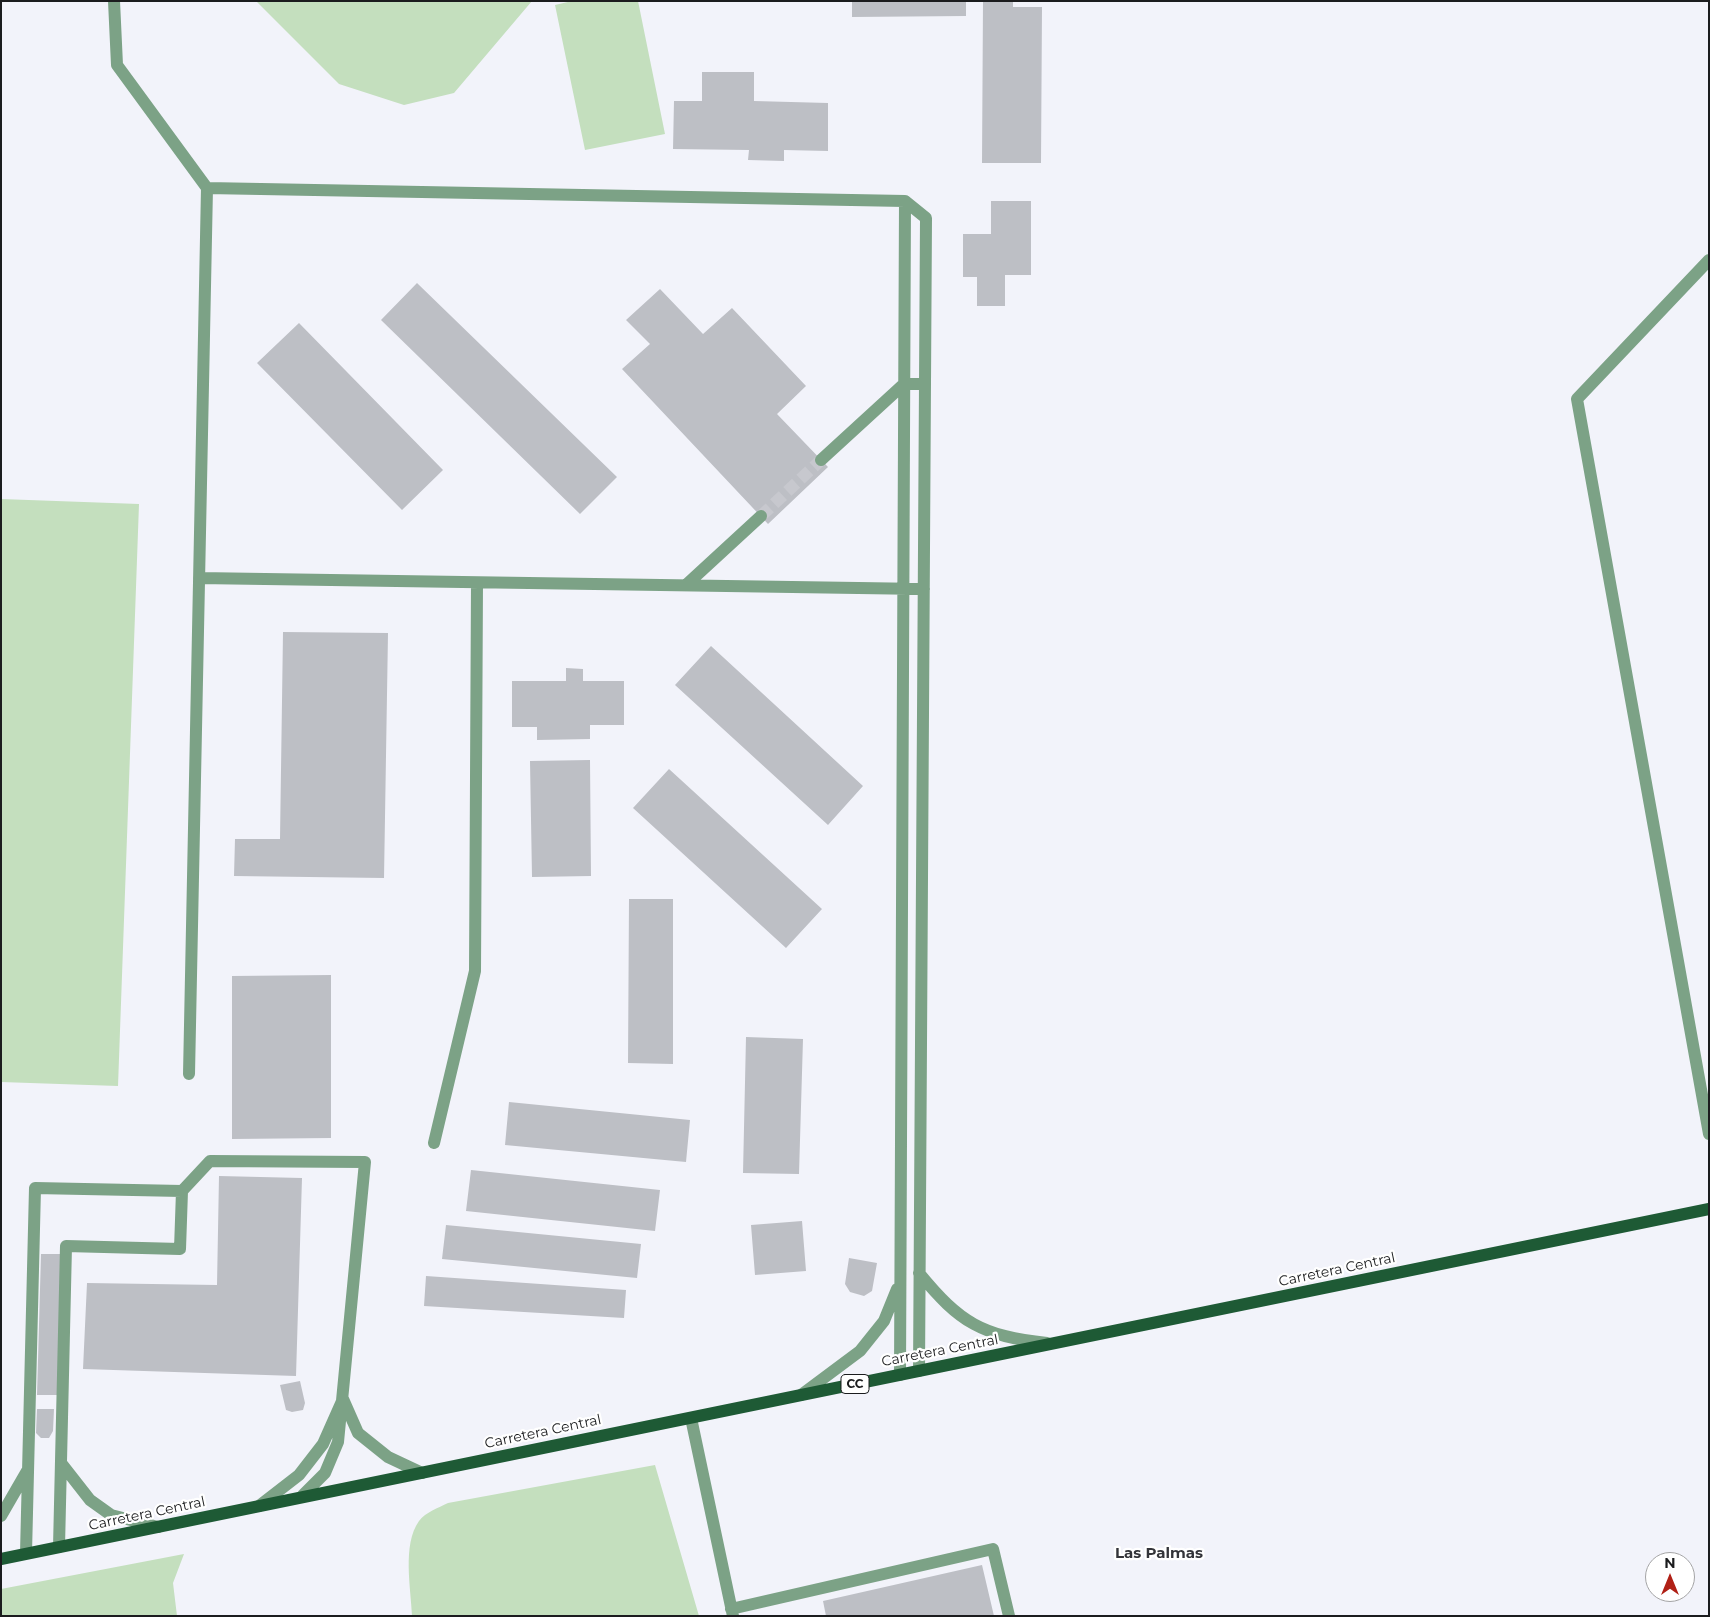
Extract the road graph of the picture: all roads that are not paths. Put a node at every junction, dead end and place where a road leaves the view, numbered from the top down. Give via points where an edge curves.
1 (114, 1) edge
2 (207, 188) junction
3 (905, 201) junction
4 (1709, 260) edge
5 (904, 384) junction
6 (925, 384) junction
7 (821, 460) tunnel mouth
8 (761, 516) tunnel mouth
9 (199, 578) junction
10 (477, 583) junction
11 (686, 585) junction
12 (903, 589) junction
13 (924, 589) junction
14 (189, 1074) dead end
15 (1709, 1134) edge
16 (434, 1143) dead end
17 (182, 1191) junction
18 (1709, 1209) edge
19 (919, 1272) junction
20 (900, 1282) junction
21 (1052, 1344) junction
22 (919, 1371) junction
23 (900, 1375) junction
24 (801, 1395) junction
25 (343, 1399) junction
26 (691, 1418) junction
27 (61, 1464) junction
28 (28, 1469) junction
29 (422, 1472) junction
30 (303, 1495) junction
31 (259, 1506) junction
32 (1, 1516) edge
33 (158, 1527) junction
34 (59, 1547) junction
35 (26, 1553) junction
36 (1, 1559) edge
37 (732, 1612) edge
38 (1009, 1616) edge

1 - 2 street via 117,65
2 - 3 street
2 - 9 street
3 - 5 street
3 - 6 street via 926,218
4 - 15 street via 1577,399
5 - 6 street
5 - 7 street
5 - 12 street
6 - 13 street
8 - 11 street
9 - 10 street
9 - 14 street
10 - 11 street
10 - 16 street via 475,971
11 - 12 street
12 - 13 street
12 - 20 street
13 - 19 street
17 - 25 street via 210,1161 365,1162
17 - 27 street via 180,1249 66,1246
17 - 28 street via 35,1188
18 - 21 main road, Carretera Central / CC
19 - 21 street via 943,1302 979,1329 1018,1340
19 - 22 street
20 - 23 street
20 - 24 street via 884,1321 860,1351
21 - 22 main road, Carretera Central / CC
22 - 23 main road, Carretera Central / CC
23 - 24 main road, Carretera Central / CC
24 - 26 main road, Carretera Central / CC
25 - 29 street via 358,1433 388,1457
25 - 30 street via 338,1442 325,1472
25 - 31 street via 323,1444 299,1475
26 - 29 main road, Carretera Central / CC
26 - 37 street
27 - 33 street via 90,1500 112,1514
27 - 34 street
28 - 32 street
28 - 35 street
29 - 30 main road, Carretera Central / CC
30 - 31 main road, Carretera Central / CC
31 - 33 main road, Carretera Central / CC
33 - 34 main road, Carretera Central / CC
34 - 35 main road, Carretera Central / CC
35 - 36 main road, Carretera Central / CC
37 - 38 street via 993,1549

